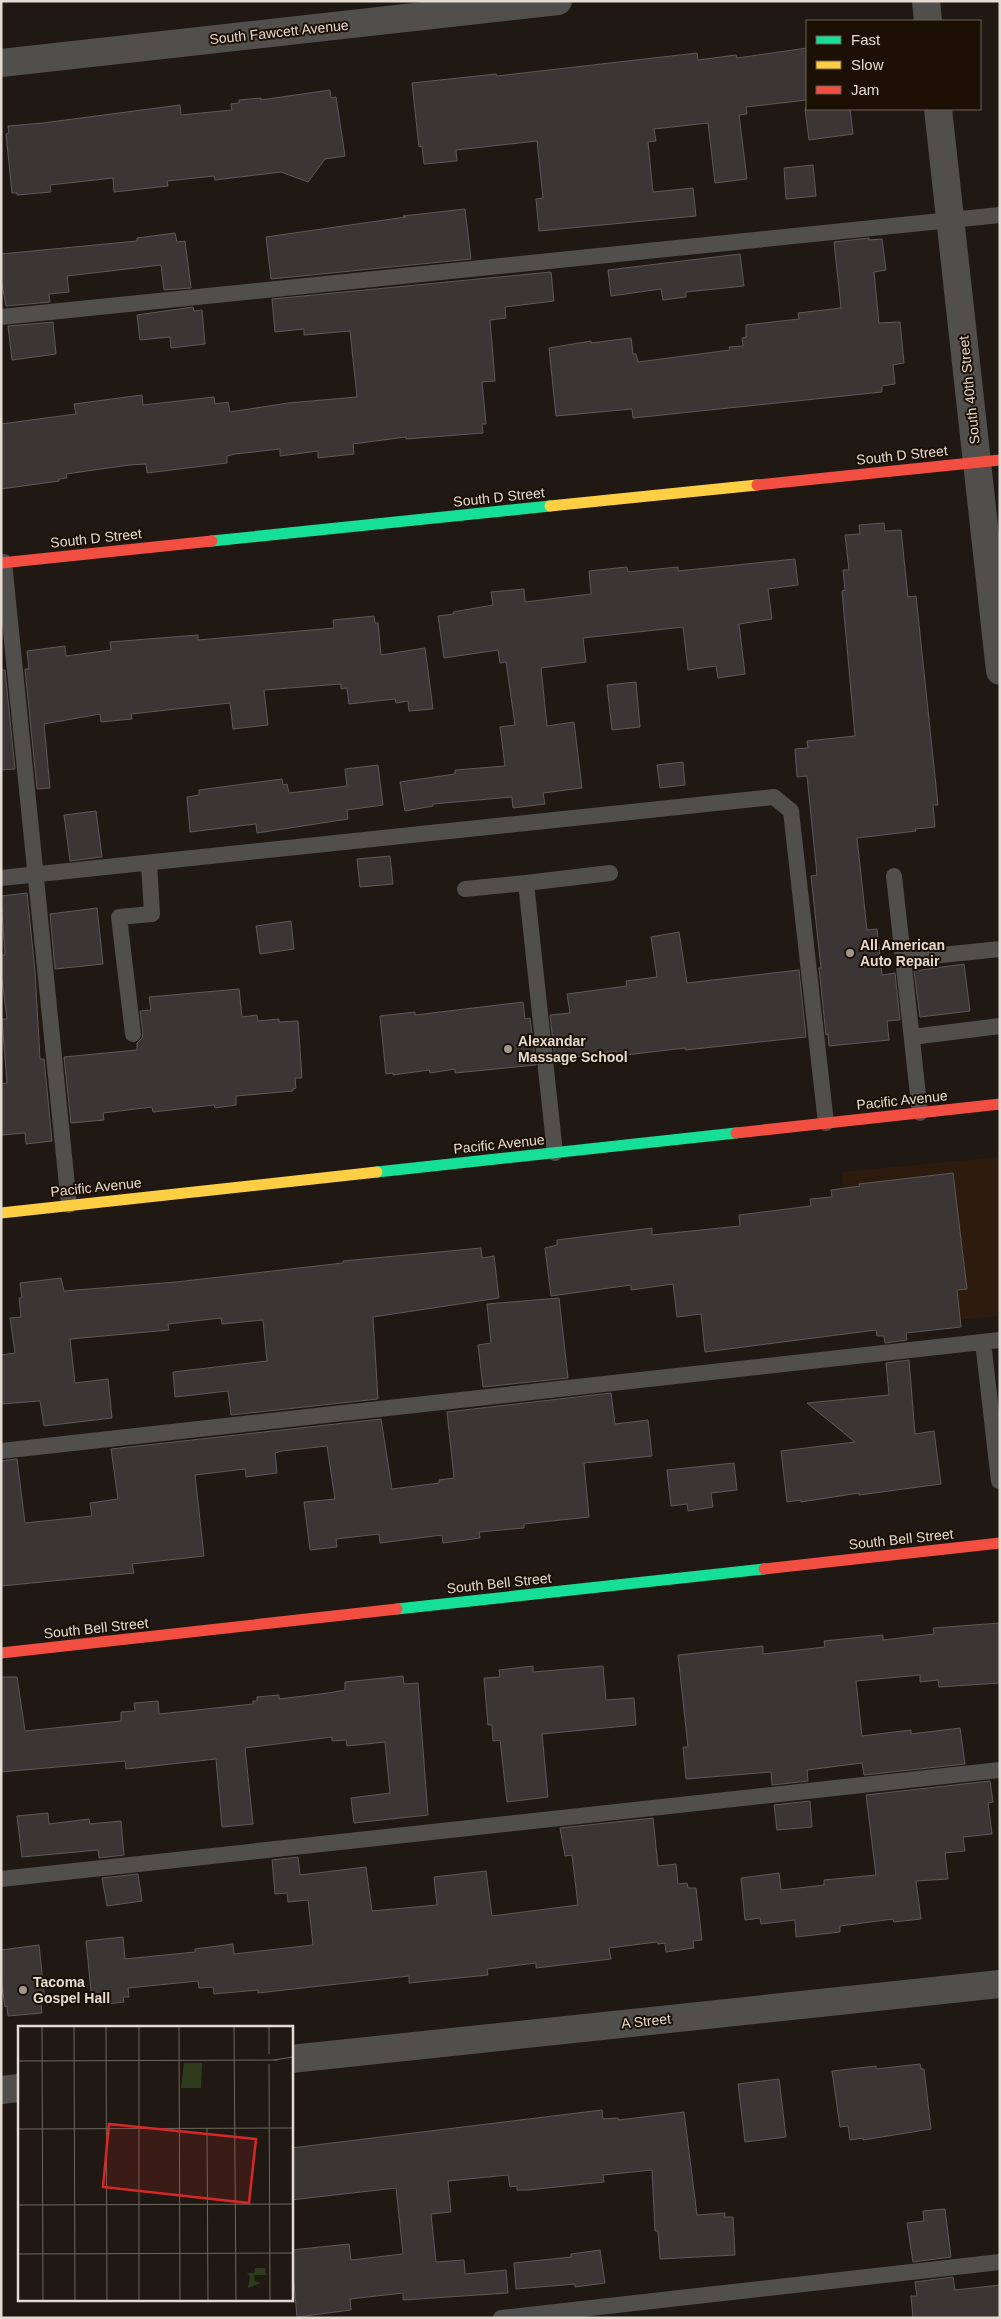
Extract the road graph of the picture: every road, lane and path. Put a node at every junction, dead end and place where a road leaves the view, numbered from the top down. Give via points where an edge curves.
1 (558, 1) edge
2 (926, 1) edge
3 (928, 20) edge
4 (1, 63) edge
5 (938, 110) edge
6 (1000, 215) edge
7 (950, 220) junction
8 (1, 316) edge
9 (988, 462) edge
10 (3, 562) edge
11 (1000, 671) edge
12 (149, 862) junction
13 (610, 873) dead end
14 (36, 874) junction
15 (894, 876) dead end
16 (1, 878) edge
17 (526, 884) junction
18 (465, 889) dead end
19 (1000, 948) edge
20 (903, 959) junction
21 (1000, 1026) edge
22 (133, 1034) dead end
23 (912, 1037) junction
24 (1000, 1104) edge
25 (920, 1113) junction
26 (826, 1123) junction
27 (555, 1153) junction
28 (69, 1206) junction
29 (1, 1213) edge
30 (992, 1341) edge
31 (1, 1451) edge
32 (1000, 1481) edge
33 (1000, 1543) edge
34 (1, 1653) edge
35 (1000, 1770) edge
36 (1, 1879) edge
37 (1000, 1984) edge
38 (292, 2059) edge
39 (18, 2088) edge
40 (1, 2090) edge
41 (1000, 2262) edge
42 (501, 2318) edge

1 - 4 street, South Fawcett Avenue
2 - 3 street
5 - 7 street, South 40th Street
6 - 7 lane
7 - 8 lane
7 - 9 street, South 40th Street
9 - 10 street, South D Street
9 - 11 street, South 40th Street
10 - 14 lane
12 - 14 lane
12 - 22 lane via 152,914 119,917
12 - 26 lane via 774,797 791,810
13 - 17 lane
14 - 16 lane
14 - 28 lane
15 - 20 lane
17 - 18 lane
17 - 27 lane
19 - 20 lane
20 - 23 lane
21 - 23 lane
23 - 25 lane
24 - 25 street, Pacific Avenue
25 - 26 street, Pacific Avenue
26 - 27 street, Pacific Avenue
27 - 28 street, Pacific Avenue
28 - 29 street, Pacific Avenue
30 - 31 lane
30 - 32 lane
33 - 34 street, South Bell Street
35 - 36 lane
37 - 38 street, A Street
39 - 40 street
41 - 42 lane

